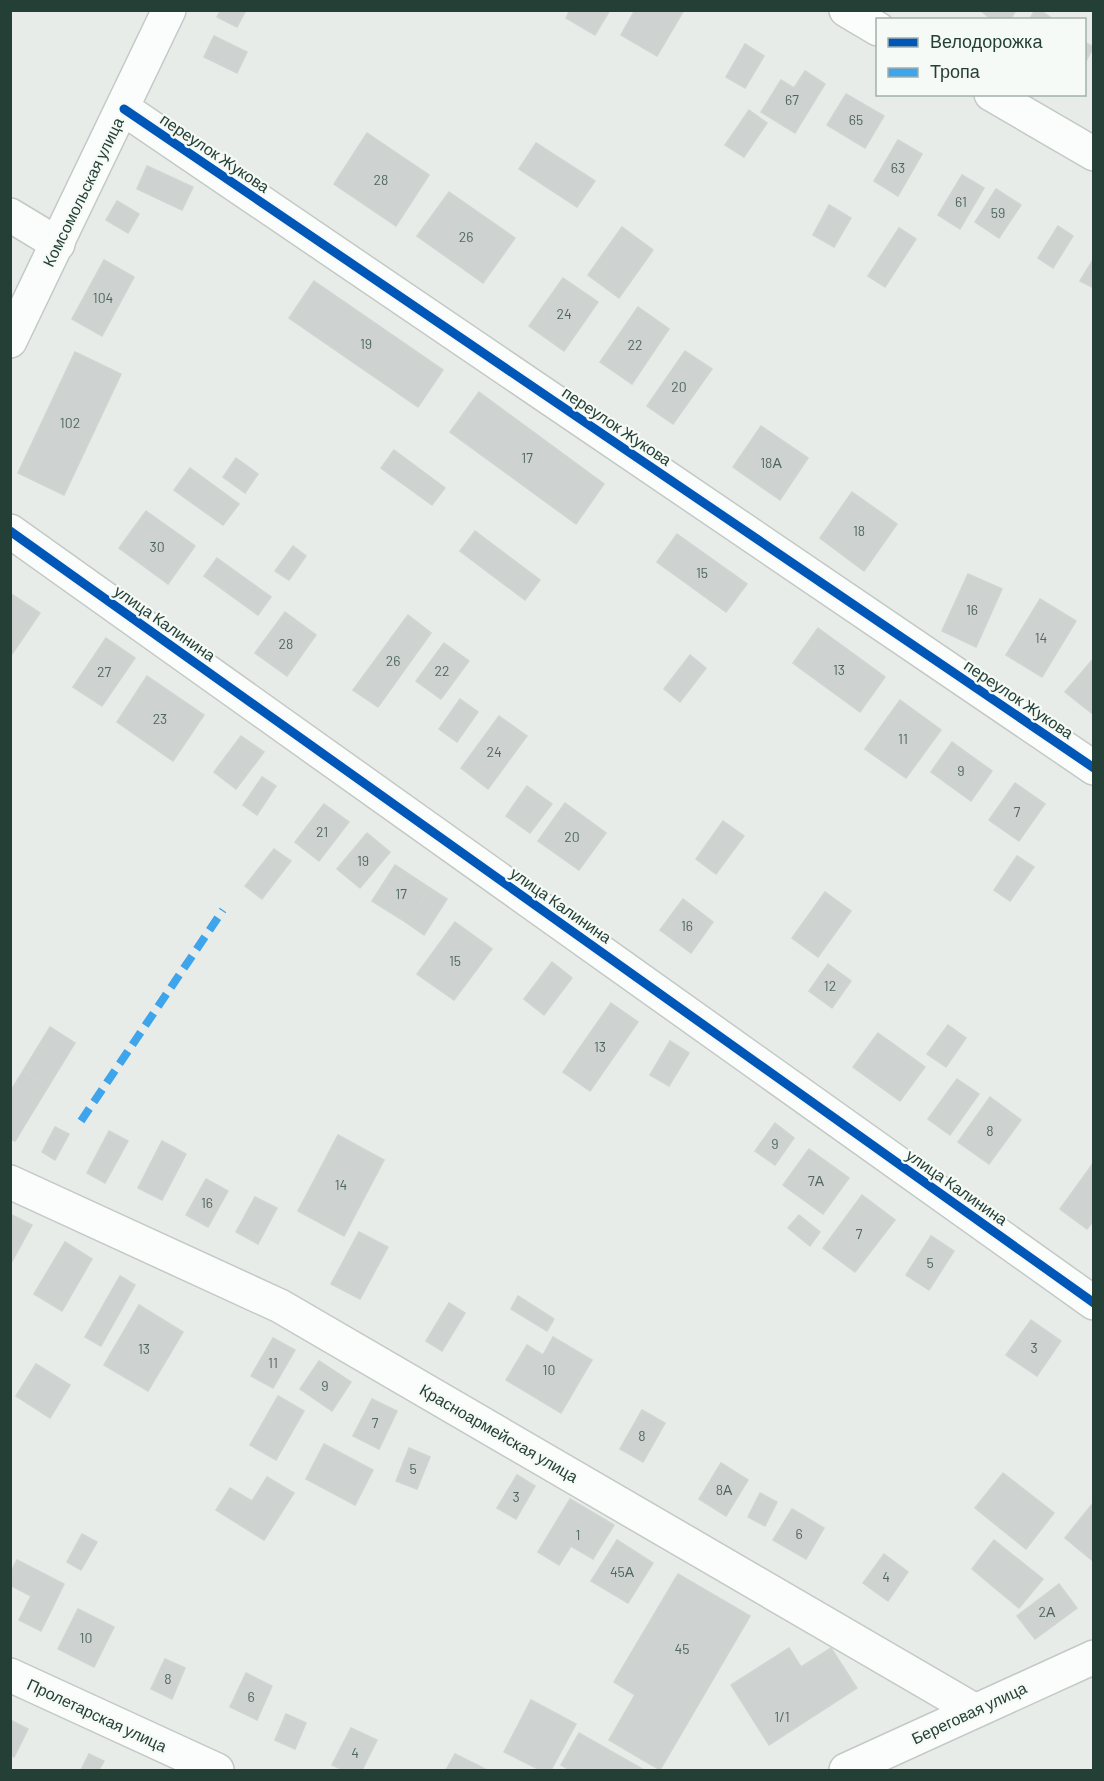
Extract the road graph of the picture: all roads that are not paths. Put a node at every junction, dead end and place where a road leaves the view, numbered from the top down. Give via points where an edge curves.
1 (169, 10) edge
2 (846, 10) edge
3 (876, 28) edge
4 (994, 96) edge
5 (124, 109) junction
6 (1094, 154) edge
7 (10, 215) edge
8 (58, 244) junction
9 (10, 341) edge
10 (10, 531) edge
11 (1094, 768) edge
12 (10, 1182) edge
13 (1094, 1303) edge
14 (1094, 1657) edge
15 (10, 1675) edge
16 (974, 1710) junction
17 (217, 1770) edge
18 (846, 1770) edge

1 - 5 street, Комсомольская улица
2 - 3 street
4 - 6 street
5 - 8 street, Комсомольская улица
5 - 11 street, переулок Жукова
7 - 8 street
8 - 9 street, Комсомольская улица
10 - 13 street, улица Калинина
12 - 16 street, Красноармейская улица via 280,1306
14 - 16 street, Береговая улица
15 - 17 street, Пролетарская улица
16 - 18 street, Береговая улица

